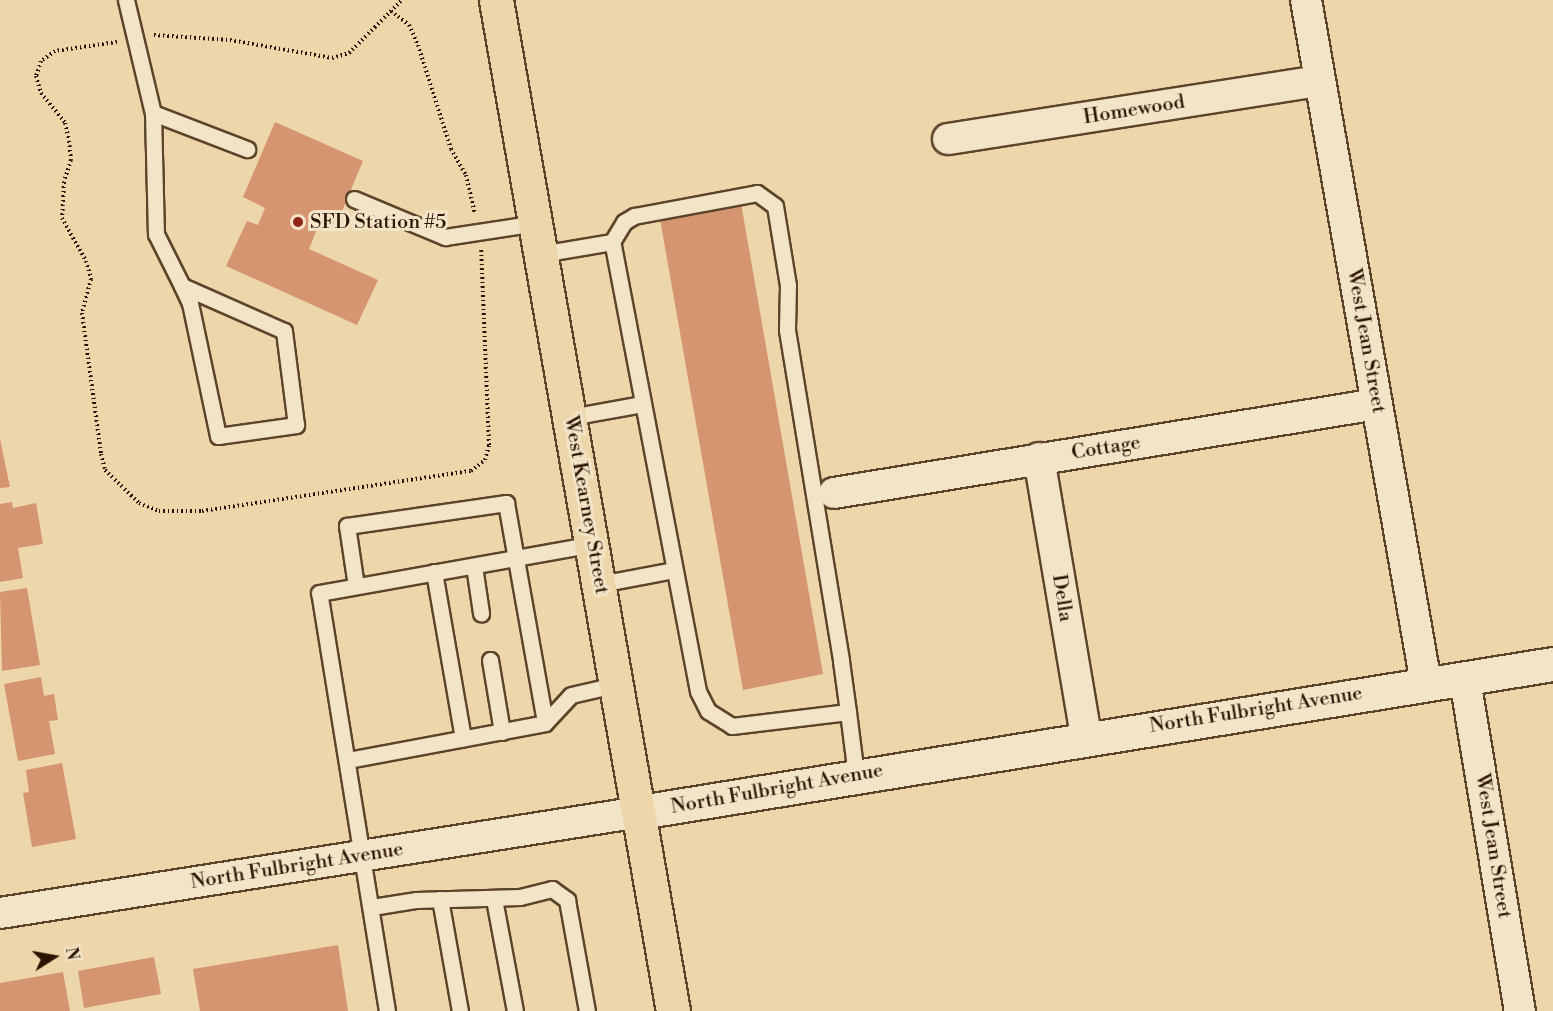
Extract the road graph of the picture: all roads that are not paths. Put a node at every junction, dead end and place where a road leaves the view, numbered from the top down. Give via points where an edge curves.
1 (126, 0) edge
2 (496, 0) edge
3 (1306, 0) edge
4 (1320, 81) junction
5 (153, 113) junction
6 (948, 139) dead end
7 (247, 149) dead end
8 (354, 199) dead end
9 (536, 222) junction
10 (612, 242) junction
11 (541, 254) junction
12 (182, 286) junction
13 (642, 404) junction
14 (1377, 404) junction
15 (570, 417) junction
16 (1039, 458) junction
17 (834, 493) dead end
18 (593, 544) junction
19 (517, 558) junction
20 (474, 566) junction
21 (674, 570) junction
22 (434, 572) junction
23 (600, 584) junction
24 (356, 586) junction
25 (481, 613) dead end
26 (490, 660) dead end
27 (1553, 664) edge
28 (1465, 680) junction
29 (1426, 683) junction
30 (619, 684) junction
31 (848, 712) junction
32 (545, 723) junction
33 (502, 732) junction
34 (1086, 737) junction
35 (463, 739) junction
36 (348, 760) junction
37 (856, 775) junction
38 (640, 812) junction
39 (364, 855) junction
40 (494, 898) junction
41 (440, 899) junction
42 (372, 907) junction
43 (0, 913) edge
44 (387, 1011) edge
45 (460, 1011) edge
46 (515, 1011) edge
47 (587, 1011) edge
48 (674, 1011) edge
49 (1520, 1011) edge

1 - 5 lane
2 - 9 main road, West Kearney Street
3 - 4 street, West Jean Street
4 - 6 street, Homewood
4 - 14 street, West Jean Street
5 - 7 lane
5 - 12 lane via 156,234
8 - 9 lane via 445,237
9 - 11 main road, West Kearney Street
10 - 11 lane
10 - 13 lane
10 - 31 lane via 624,222 634,216 757,194 775,206 788,285 787,330
11 - 15 main road, West Kearney Street
12 - 12 lane via 190,303 218,436 296,425 284,331
13 - 15 lane
13 - 21 lane
14 - 16 street, Cottage
14 - 29 street, West Jean Street
15 - 18 main road, West Kearney Street
16 - 17 street, Cottage
16 - 34 street, Della
18 - 19 lane
18 - 23 main road, West Kearney Street
19 - 20 lane
19 - 24 lane via 506,503 347,526
19 - 32 lane
20 - 22 lane
20 - 25 lane
21 - 23 lane
21 - 31 lane via 698,691 719,722 732,726
22 - 24 lane
22 - 35 lane
23 - 30 main road, West Kearney Street
24 - 36 lane via 319,593
26 - 33 lane
27 - 28 street, North Fulbright Avenue
28 - 29 street, North Fulbright Avenue
28 - 49 street, West Jean Street
29 - 34 street, North Fulbright Avenue
30 - 32 lane via 571,694
30 - 38 main road, West Kearney Street
31 - 37 lane
32 - 33 lane
33 - 35 lane
34 - 37 street, North Fulbright Avenue
35 - 36 lane
36 - 39 lane
37 - 38 street, North Fulbright Avenue
38 - 39 street, North Fulbright Avenue
38 - 48 main road, West Kearney Street
39 - 42 lane
39 - 43 street, North Fulbright Avenue
40 - 41 lane
40 - 46 lane
40 - 47 lane via 552,889 567,900
41 - 42 lane
41 - 45 lane
42 - 44 lane

